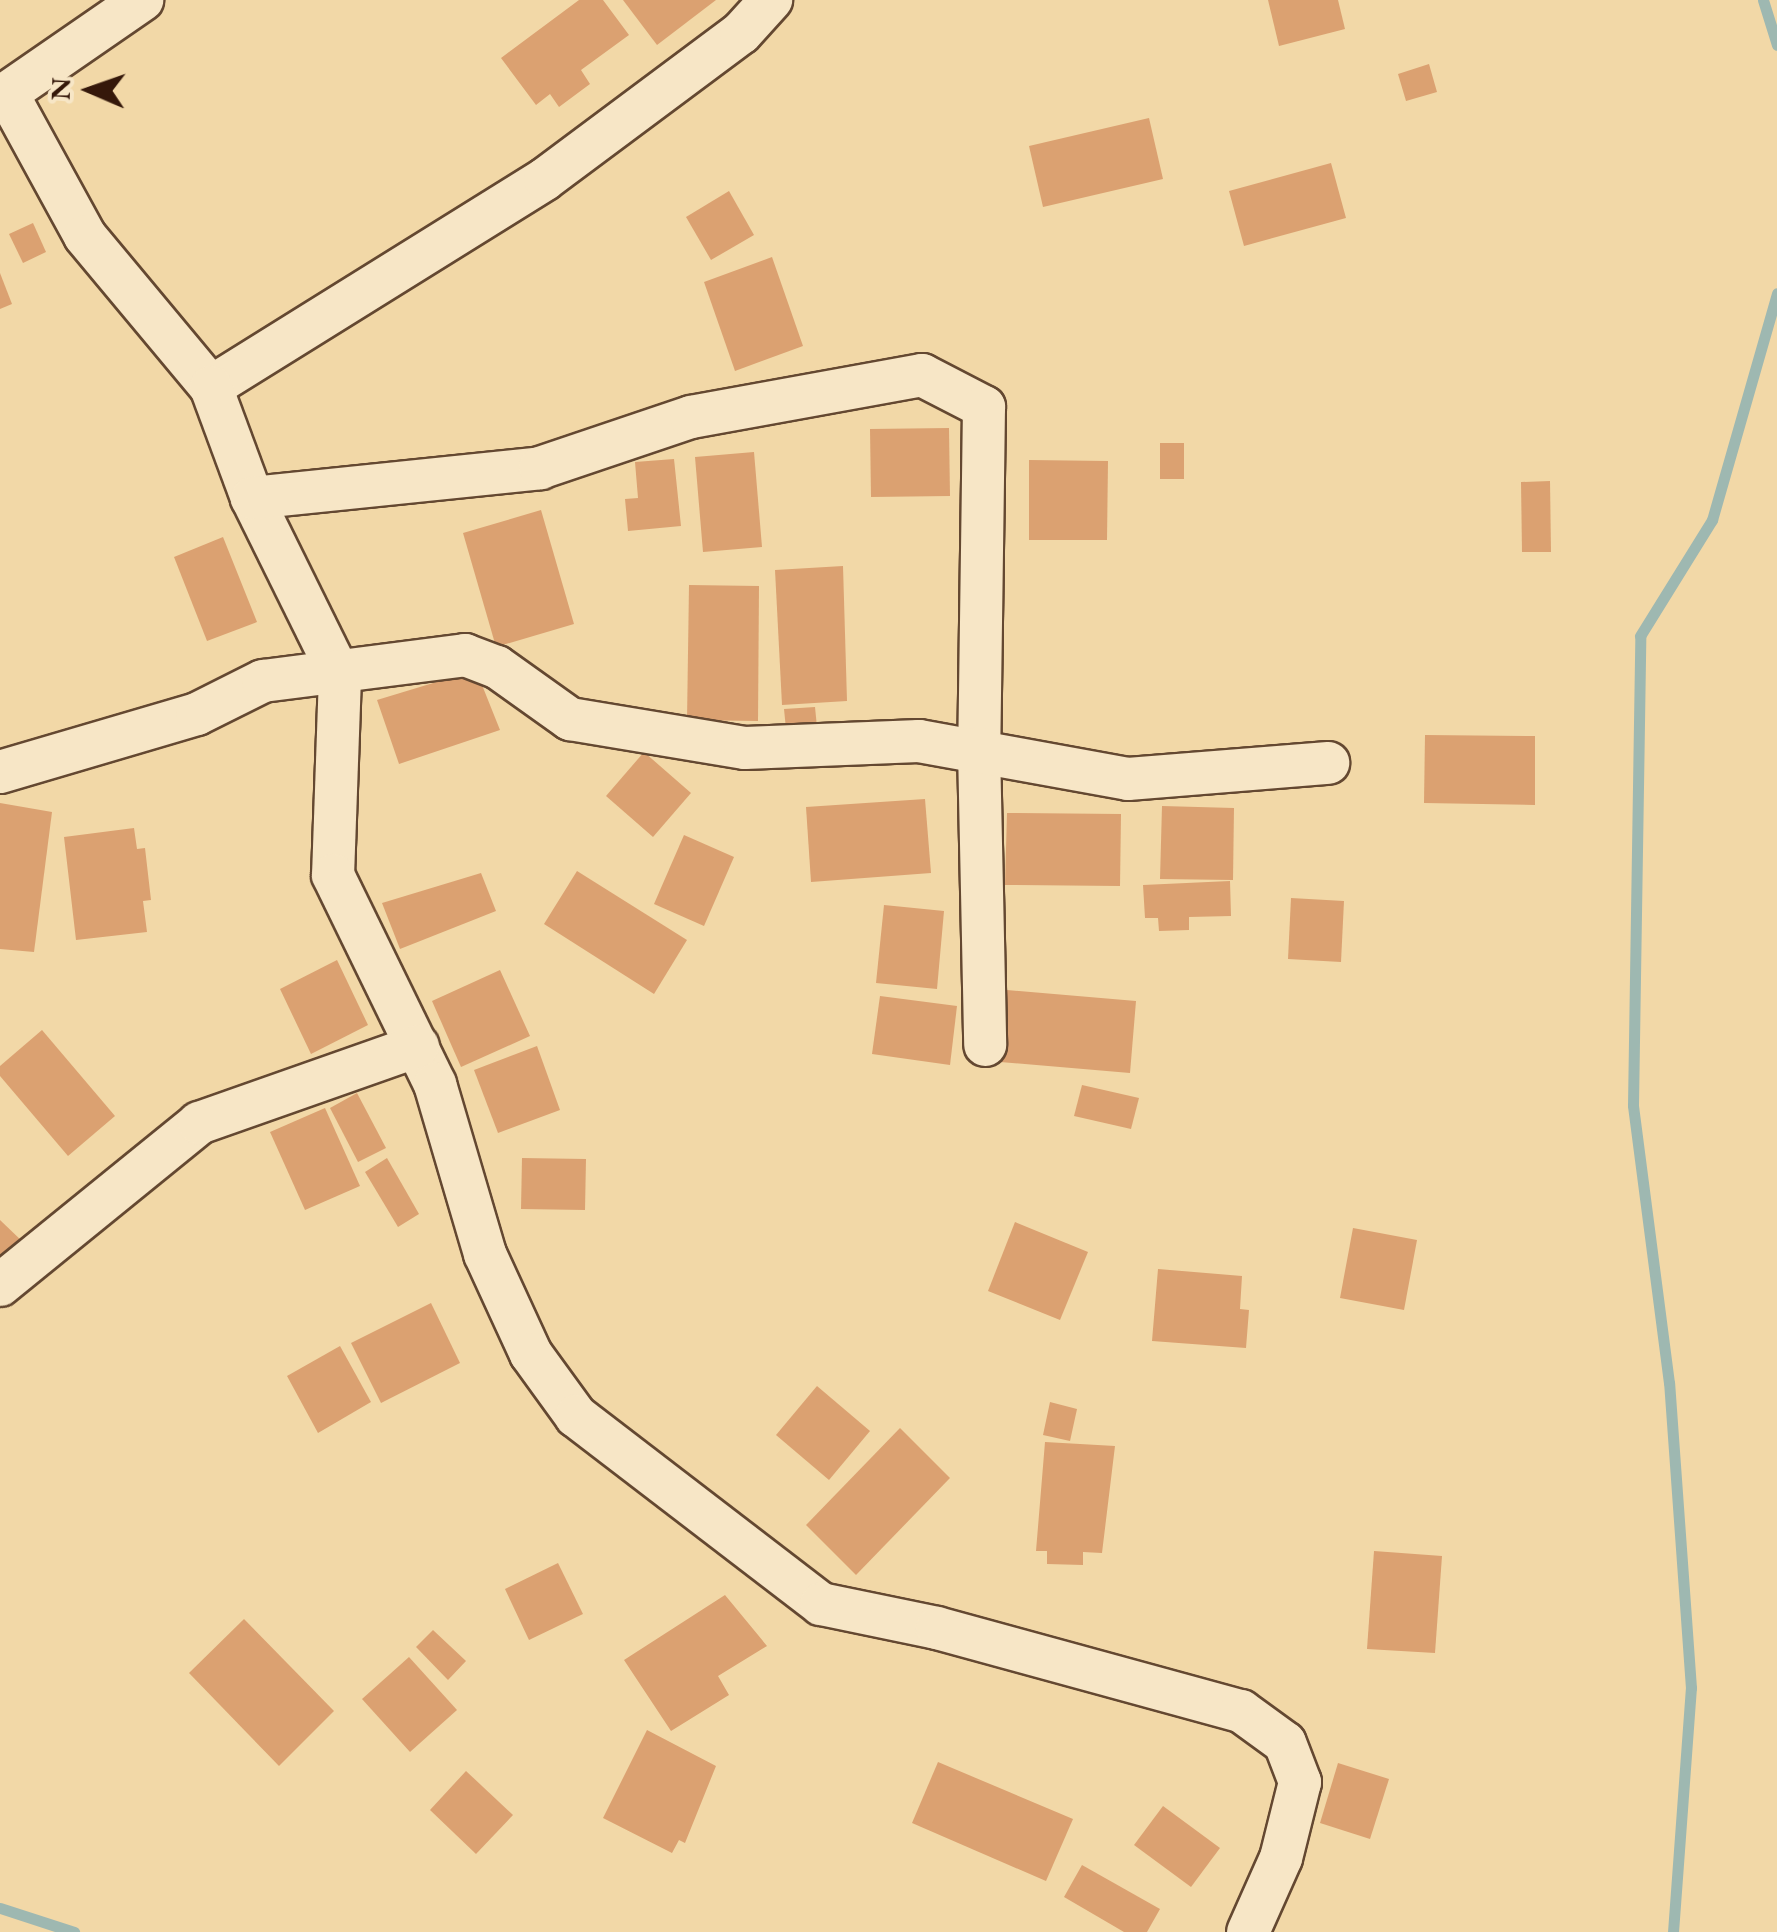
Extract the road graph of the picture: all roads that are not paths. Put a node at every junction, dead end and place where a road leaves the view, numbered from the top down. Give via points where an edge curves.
1 (142, 0) edge
2 (768, 0) edge
3 (4, 97) edge
4 (211, 387) junction
5 (252, 498) junction
6 (340, 676) junction
7 (979, 748) junction
8 (1328, 763) dead end
9 (0, 772) edge
10 (985, 1044) dead end
11 (418, 1046) junction
12 (0, 1285) edge
13 (1248, 1932) edge

1 - 3 street
2 - 4 street via 741,33 545,179
3 - 4 street via 85,236
4 - 5 street
5 - 6 street
5 - 7 street via 540,468 690,417 922,375 984,407
6 - 7 street via 465,655 497,667 570,719 608,726 745,748 918,741
6 - 9 street via 263,682 198,714
6 - 11 street via 333,875
7 - 8 street via 1128,779
7 - 10 street
11 - 12 street via 199,1123
11 - 13 street via 485,1254 531,1354 576,1416 820,1604 938,1628 1241,1711 1285,1743 1300,1782 1281,1858

